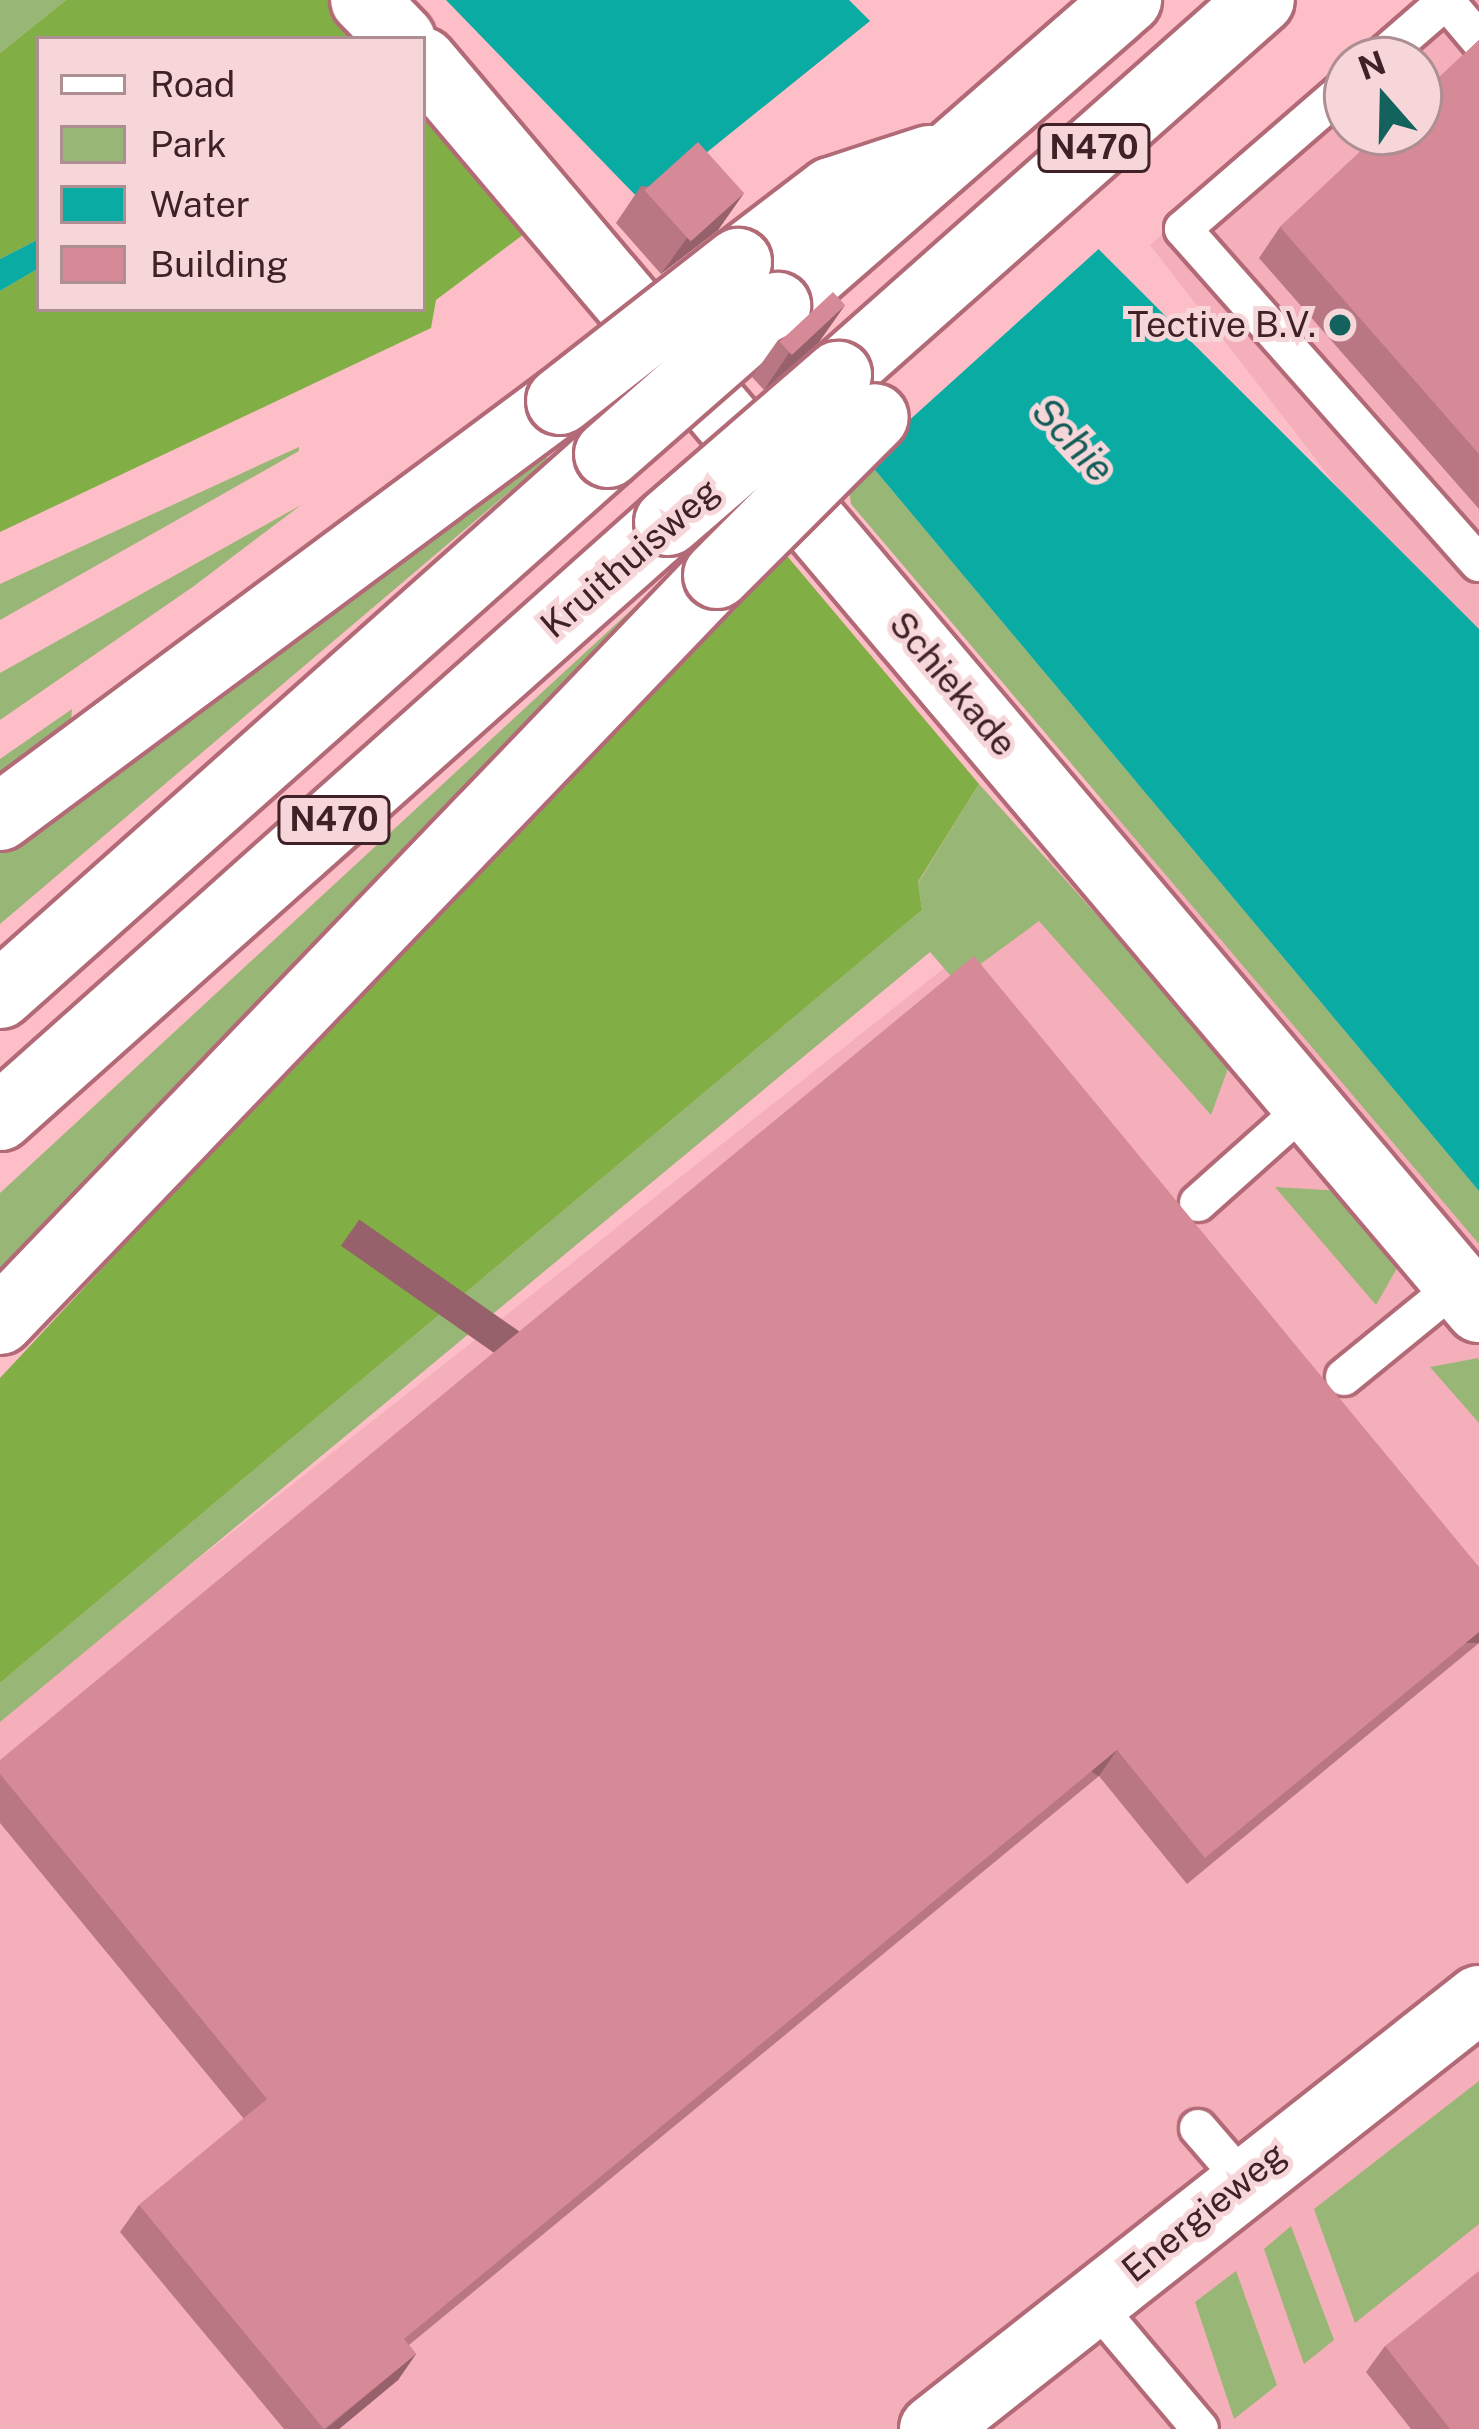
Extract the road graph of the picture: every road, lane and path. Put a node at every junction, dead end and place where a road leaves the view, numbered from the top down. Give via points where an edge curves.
1 (364, 0) edge
2 (1128, 0) edge
3 (1261, 0) edge
4 (1447, 1) edge
5 (399, 36) edge
6 (1406, 36) edge
7 (1479, 40) edge
8 (426, 65) edge
9 (1323, 108) edge
10 (949, 152) junction
11 (918, 302) junction
12 (1479, 563) edge
13 (0, 818) edge
14 (0, 995) edge
15 (1307, 1106) junction
16 (0, 1118) edge
17 (1198, 1203) dead end
18 (1468, 1297) edge
19 (0, 1321) edge
20 (1344, 1377) dead end
21 (1479, 1999) edge
22 (1198, 2128) dead end
23 (1242, 2180) junction
24 (1092, 2301) junction
25 (933, 2429) edge
26 (1200, 2429) edge

1 - 5 main road
2 - 10 main road, N470
3 - 11 main road, Kruithuisweg / N470
4 - 6 lane
4 - 7 lane
8 - 15 main road, Schiekade
9 - 12 lane via 1183,229
10 - 13 main road, N470, bridge via 831,190
10 - 14 main road, N470, bridge
11 - 16 main road, Kruithuisweg / N470, bridge
11 - 19 main road, N470, bridge via 874,417
15 - 17 lane
15 - 18 main road, Schiekade
18 - 20 lane
21 - 23 main road, Energieweg
22 - 23 lane
23 - 24 main road, Energieweg
24 - 25 main road, Energieweg
24 - 26 lane

